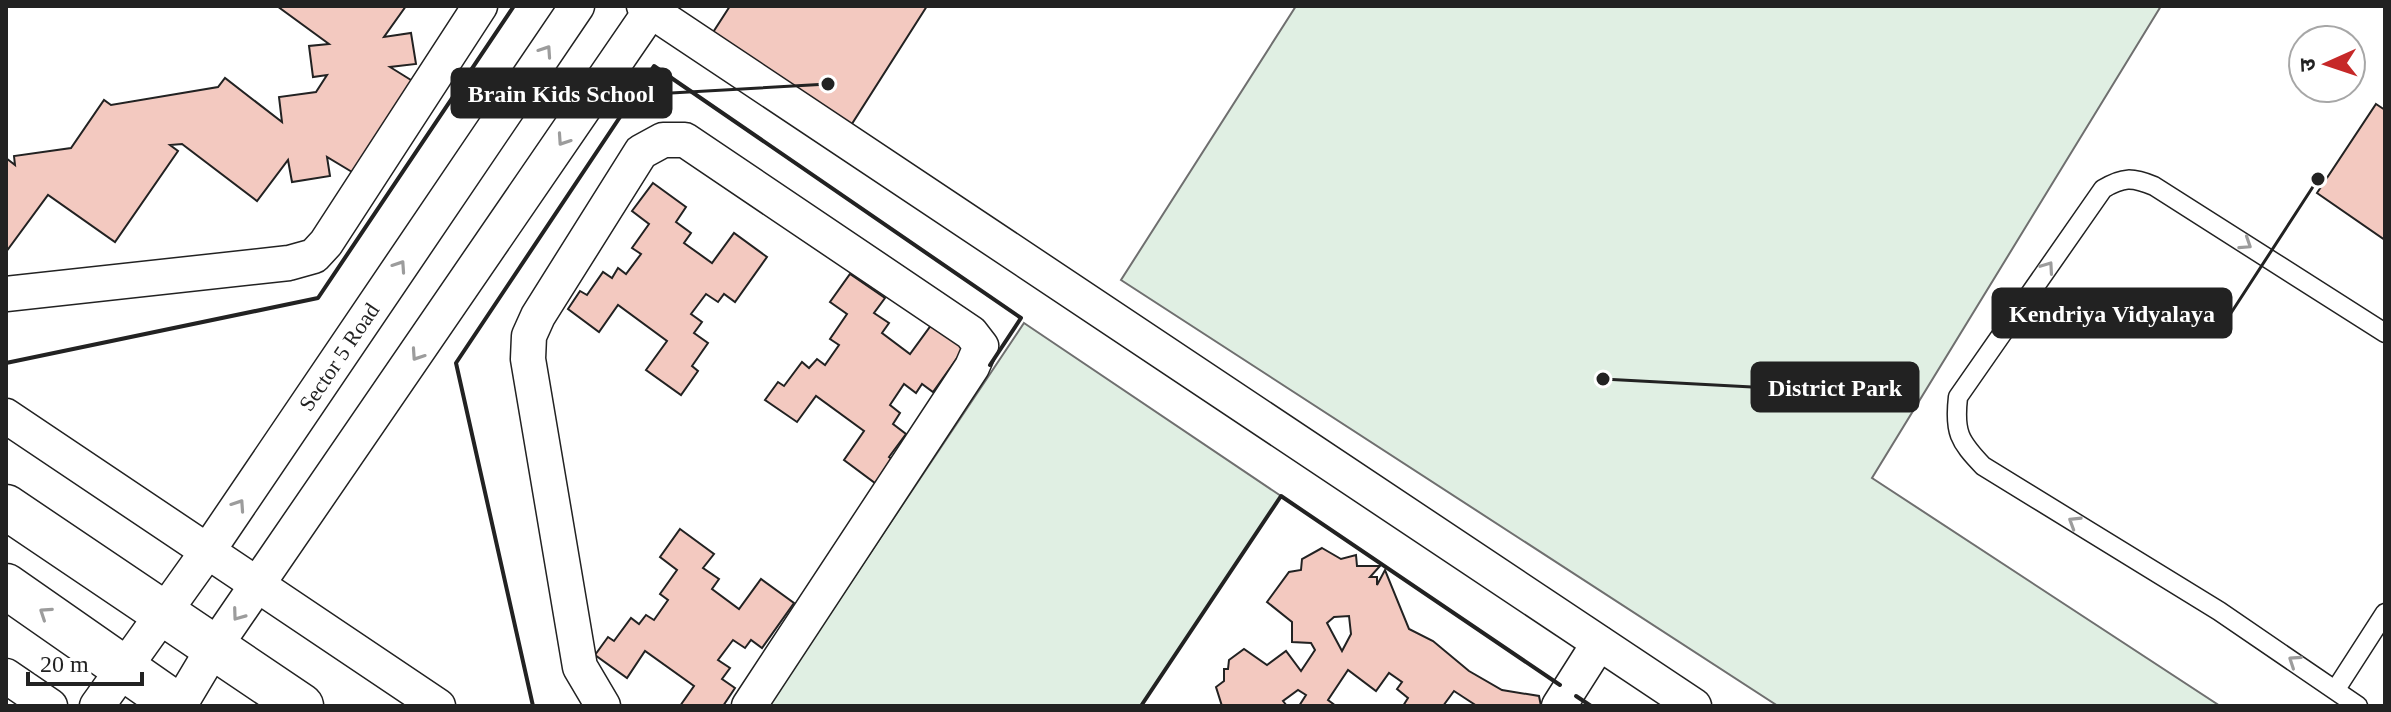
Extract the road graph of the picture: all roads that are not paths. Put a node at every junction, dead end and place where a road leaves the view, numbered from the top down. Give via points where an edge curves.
1 (480, 6) edge
2 (577, 6) edge
3 (650, 8) edge
4 (6, 294) edge
5 (2385, 333) edge
6 (6, 416) edge
7 (6, 507) edge
8 (207, 552) junction
9 (260, 585) junction
10 (6, 586) edge
11 (162, 611) junction
12 (2385, 613) edge
13 (1599, 643) junction
14 (213, 649) junction
15 (125, 667) junction
16 (6, 676) edge
17 (2336, 689) junction
18 (1659, 696) edge
19 (50, 706) edge
20 (97, 706) edge
21 (179, 706) edge
22 (301, 706) edge
23 (438, 706) edge
24 (603, 706) edge
25 (749, 706) edge
26 (1559, 706) edge
27 (1694, 706) edge
28 (2358, 706) edge

1 - 4 street via 314,256
8 -> 2 street, Sector 5 Road
3 -> 9 street
3 - 13 street
17 -> 5 lane via 1983,466 1965,447 1955,425 1956,411 1958,397 2068,238 2103,189 2119,179 2133,177 2154,186
6 - 8 street
7 - 11 street
8 - 9 street
8 - 11 street, Sector 5 Road
9 -> 14 street
9 - 23 street
15 -> 10 street
11 - 14 street
11 - 15 street, Sector 5 Road
12 - 17 lane
13 - 18 street
13 - 26 street
14 - 21 street
14 - 22 street
15 - 20 street, Sector 5 Road
15 - 21 street
16 - 19 street
17 - 28 lane
18 - 27 street
24 - 25 street via 580,667 528,359 529,336 641,152 663,140 685,140 971,333 981,346

